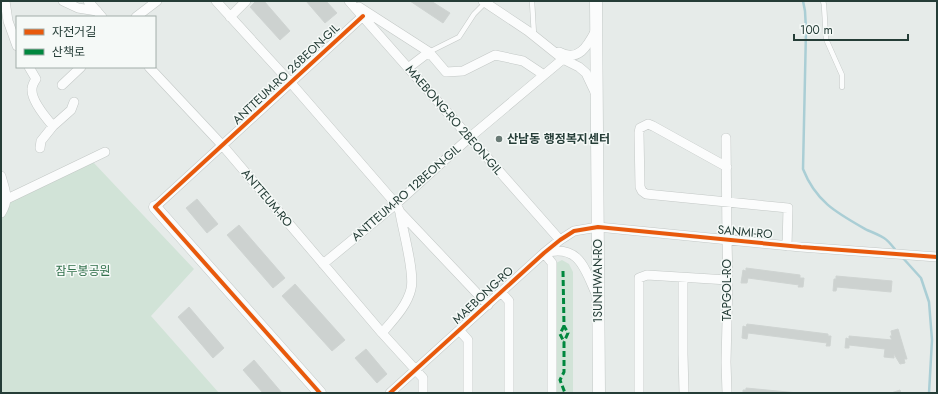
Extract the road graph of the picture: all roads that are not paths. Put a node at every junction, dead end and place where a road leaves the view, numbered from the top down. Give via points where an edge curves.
1 (5, 1) edge
2 (64, 1) edge
3 (88, 1) edge
4 (157, 1) edge
5 (216, 1) edge
6 (246, 1) edge
7 (349, 1) edge
8 (485, 1) edge
9 (532, 1) edge
10 (596, 1) edge
11 (822, 1) edge
12 (100, 14) edge
13 (137, 16) edge
14 (363, 16) junction
15 (230, 17) junction
16 (596, 30) junction
17 (531, 33) junction
18 (16, 43) edge
19 (552, 49) junction
20 (429, 52) junction
21 (562, 59) junction
22 (30, 68) edge
23 (80, 68) edge
24 (149, 68) edge
25 (408, 68) junction
26 (544, 75) junction
27 (291, 83) junction
28 (62, 85) dead end
29 (842, 88) dead end
30 (596, 97) junction
31 (74, 102) dead end
32 (53, 126) junction
33 (469, 138) junction
34 (726, 138) dead end
35 (223, 146) junction
36 (40, 148) dead end
37 (105, 152) dead end
38 (727, 167) junction
39 (1, 176) edge
40 (7, 199) junction
41 (727, 202) junction
42 (155, 207) joint
43 (398, 208) junction
44 (1, 213) edge
45 (598, 227) junction
46 (560, 240) junction
47 (727, 240) junction
48 (787, 246) junction
49 (544, 253) junction
50 (937, 257) edge
51 (323, 264) junction
52 (683, 278) junction
53 (728, 280) junction
54 (501, 292) junction
55 (598, 300) junction
56 (488, 305) junction
57 (460, 331) junction
58 (382, 333) junction
59 (416, 370) junction
60 (320, 393) edge
61 (390, 393) edge
62 (423, 393) edge
63 (468, 393) edge
64 (509, 393) edge
65 (552, 393) edge
66 (599, 393) edge
67 (639, 393) edge
68 (684, 393) edge
69 (727, 393) edge

1 - 18 street via 8,21
2 - 12 street
3 - 12 street
4 - 13 street
5 - 15 street
6 - 15 street
7 - 14 street, MAEBONG-RO 2BEON-GIL
7 - 20 street
8 - 17 street
8 - 20 lane via 459,37
9 - 17 lane
10 - 16 main road, 1SUNHWAN-RO
11 - 29 lane via 826,39 842,75
14 - 25 street, MAEBONG-RO 2BEON-GIL
14 - 27 street, ANTTEUM-RO 26BEON-GIL
15 - 27 street
16 - 19 street via 588,45 577,54 568,55
16 - 30 main road, 1SUNHWAN-RO
17 - 19 street
19 - 21 street
20 - 25 street
20 - 26 street via 446,72 463,71 495,55 524,61
21 - 26 street, ANTTEUM-RO 12BEON-GIL
21 - 30 street via 586,73
22 - 32 street via 36,79 32,90 34,97
23 - 28 street
24 - 35 street, ANTTEUM-RO
25 - 33 street, MAEBONG-RO 2BEON-GIL
26 - 33 street, ANTTEUM-RO 12BEON-GIL
27 - 35 street, ANTTEUM-RO 26BEON-GIL
27 - 43 street
30 - 45 main road, 1SUNHWAN-RO
31 - 32 street via 71,110
32 - 36 street via 41,141
33 - 43 street, ANTTEUM-RO 12BEON-GIL
33 - 46 street, MAEBONG-RO 2BEON-GIL
34 - 38 street, TAPGOL-RO
35 - 42 street, ANTTEUM-RO 26BEON-GIL
35 - 51 street, ANTTEUM-RO
37 - 40 street
38 - 41 street, TAPGOL-RO
38 - 41 street via 648,124 640,128 642,191 646,194
39 - 40 street
40 - 44 street
41 - 47 street, TAPGOL-RO
41 - 48 street via 788,208
42 - 60 main road
43 - 51 street, ANTTEUM-RO 12BEON-GIL
43 - 56 street
43 - 58 street via 408,253 412,288 407,301
45 - 46 street, MAEBONG-RO via 574,231
45 - 47 street, SANMI-RO
45 - 55 main road, 1SUNHWAN-RO
46 - 49 street, MAEBONG-RO
47 - 48 street, SANMI-RO
47 - 53 street, TAPGOL-RO
48 - 50 street, SANMI-RO
49 - 54 street, MAEBONG-RO
49 - 55 street via 564,250 577,258 584,266
49 - 65 street via 552,262
51 - 58 street, ANTTEUM-RO
52 - 53 street
52 - 67 street via 647,275 639,278
52 - 68 street
53 - 69 street, TAPGOL-RO
54 - 56 street, MAEBONG-RO
54 - 64 street via 509,301
55 - 66 main road, 1SUNHWAN-RO
56 - 57 street, MAEBONG-RO
57 - 59 street, MAEBONG-RO
57 - 63 street via 468,340
58 - 59 street, ANTTEUM-RO
59 - 61 street, MAEBONG-RO
59 - 62 street via 423,378

